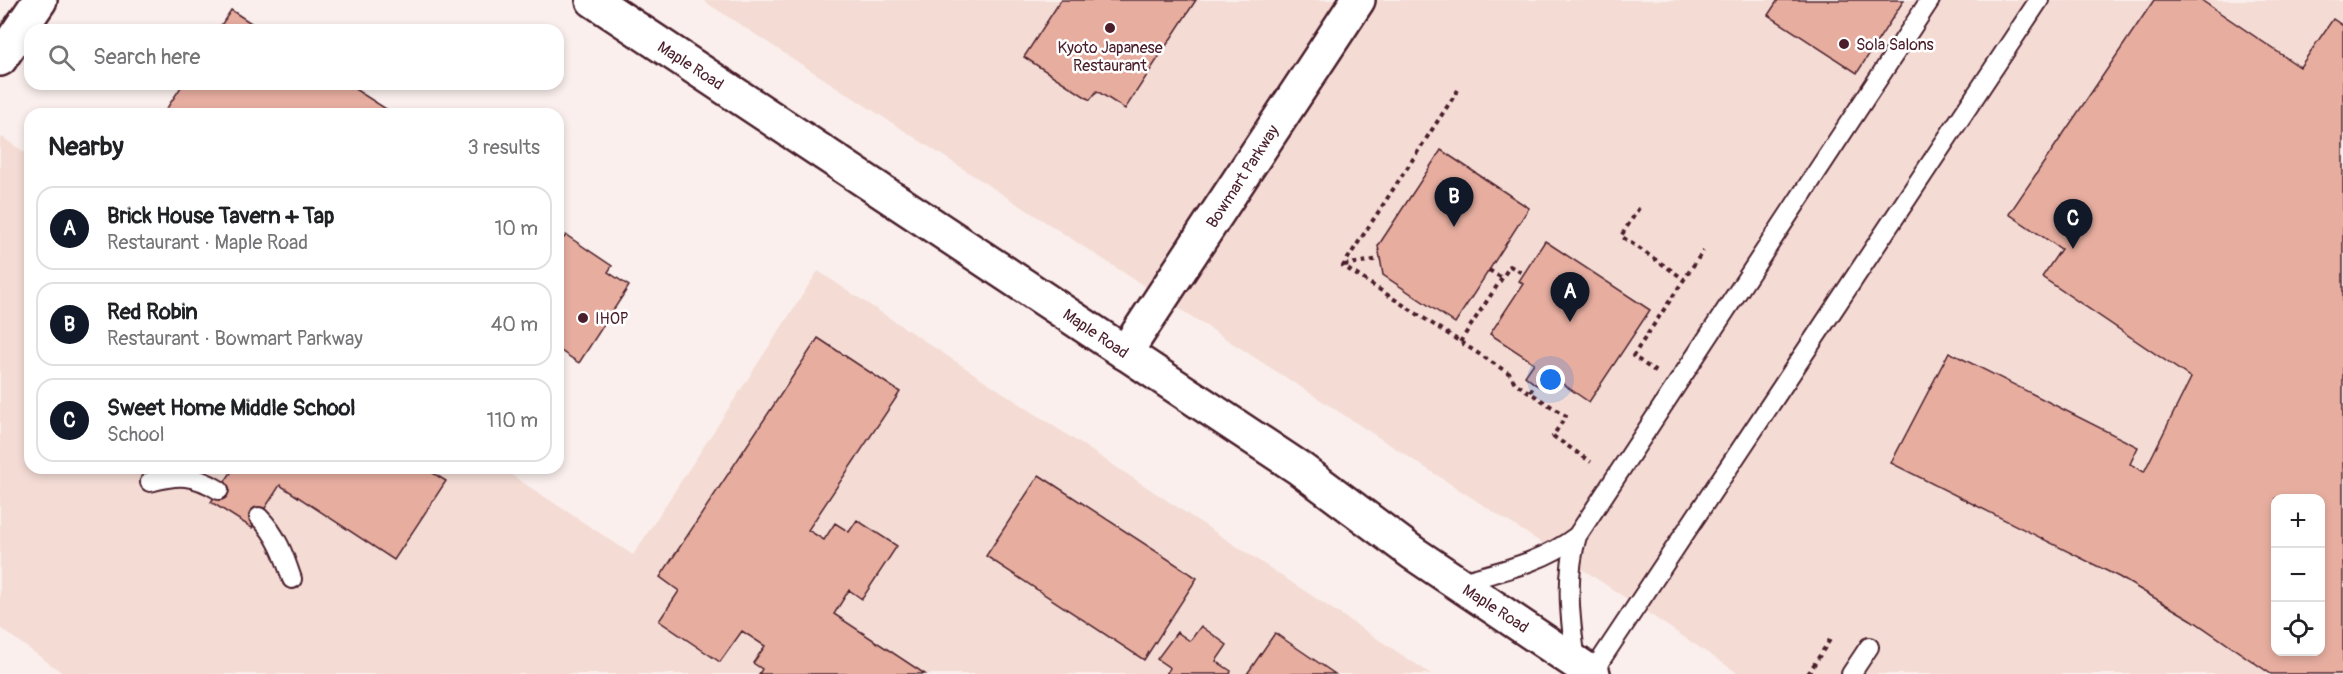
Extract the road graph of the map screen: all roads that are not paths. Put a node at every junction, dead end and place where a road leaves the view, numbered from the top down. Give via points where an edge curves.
1 (40, 0) edge
2 (593, 0) edge
3 (1358, 0) edge
4 (1930, 0) edge
5 (2039, 0) edge
6 (0, 59) edge
7 (1125, 352) junction
8 (150, 482) dead end
9 (219, 490) dead end
10 (259, 517) dead end
11 (1577, 536) junction
12 (292, 579) dead end
13 (1458, 583) junction
14 (1869, 647) dead end
15 (1587, 669) edge
16 (1851, 674) edge

1 - 6 main road
2 - 7 main road, Maple Road
3 - 7 main road, Bowmart Parkway
4 - 11 lane
5 - 15 lane
7 - 13 main road, Maple Road via 1299,468
8 - 9 lane via 188,476
10 - 12 lane via 282,549
11 - 13 lane via 1542,558
11 - 15 lane via 1571,559 1569,611
13 - 15 main road, Maple Road
14 - 16 lane

